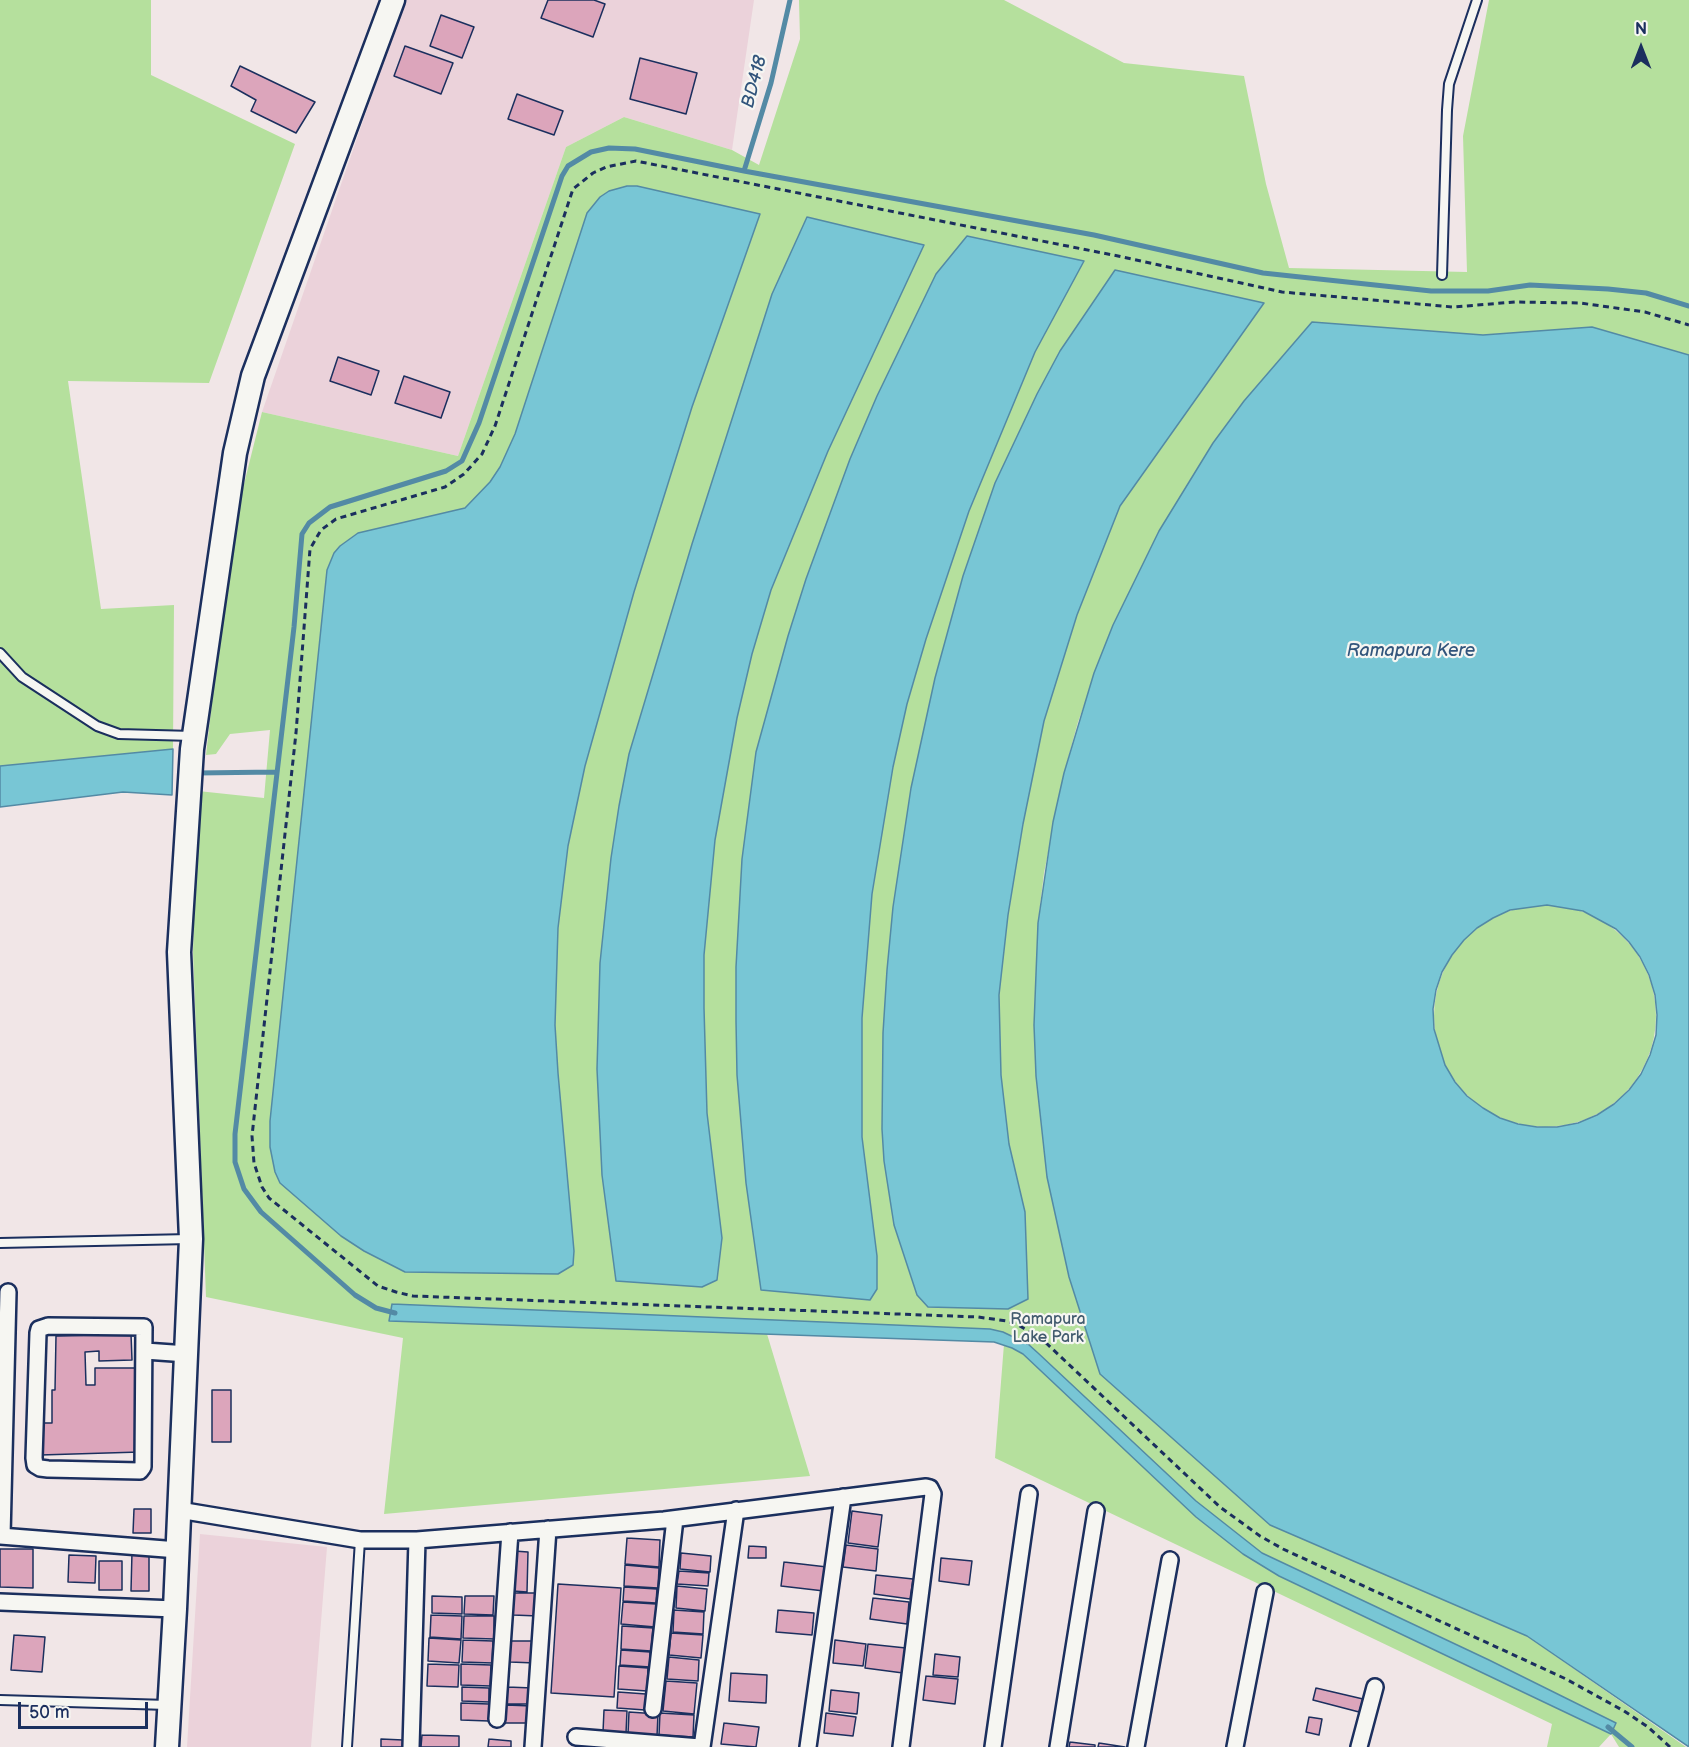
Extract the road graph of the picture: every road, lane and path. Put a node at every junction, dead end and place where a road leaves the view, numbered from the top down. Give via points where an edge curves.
1 (393, 0) edge
2 (1477, 0) edge
3 (1442, 275) dead end
4 (1689, 325) edge
5 (0, 653) edge
6 (193, 743) junction
7 (191, 1239) junction
8 (0, 1243) edge
9 (8, 1292) dead end
10 (145, 1351) junction
11 (187, 1354) junction
12 (1029, 1494) dead end
13 (843, 1497) junction
14 (179, 1510) junction
15 (736, 1510) junction
16 (1096, 1511) dead end
17 (675, 1519) junction
18 (548, 1529) junction
19 (510, 1532) junction
20 (1, 1536) edge
21 (360, 1540) junction
22 (417, 1540) junction
23 (178, 1550) junction
24 (1170, 1560) dead end
25 (1265, 1592) dead end
26 (0, 1602) edge
27 (176, 1609) junction
28 (1375, 1687) dead end
29 (0, 1700) edge
30 (170, 1705) junction
31 (653, 1709) dead end
32 (497, 1719) dead end
33 (576, 1737) dead end
34 (167, 1747) edge
35 (347, 1747) edge
36 (411, 1747) edge
37 (533, 1747) edge
38 (701, 1747) edge
39 (808, 1747) edge
40 (901, 1747) edge
41 (993, 1747) edge
42 (1058, 1747) edge
43 (1136, 1747) edge
44 (1235, 1747) edge
45 (1359, 1747) edge
46 (1670, 1747) edge

1 - 6 main road via 253,376 235,453
2 - 3 lane via 1449,84
4 - 46 path via 1645,312 1580,303 1515,302 1453,307 1282,292 636,161 606,166 592,173 573,189 495,426 482,454 465,474 446,487 336,519 314,539 310,549 296,733 252,1136 254,1163 269,1198 378,1286 413,1296 978,1317 1007,1321 1026,1329 1044,1341 1203,1491 1260,1536 1566,1679 1624,1711
5 - 6 lane via 22,677 97,726 119,734
6 - 7 main road via 179,952
7 - 8 lane
7 - 11 main road
9 - 20 street
10 - 10 street via 145,1329 141,1326 39,1329 35,1465 48,1469 142,1470
10 - 11 street
11 - 14 main road
12 - 41 street
13 - 15 street
13 - 39 street
13 - 40 street via 926,1487 933,1494
14 - 21 street
14 - 23 main road
15 - 17 street
15 - 38 street
16 - 42 street
17 - 18 street
17 - 31 street
18 - 19 street
18 - 37 street
19 - 22 street
19 - 32 street
20 - 23 street
21 - 22 street
21 - 35 lane
22 - 36 street
23 - 27 main road
24 - 43 street
25 - 44 street
26 - 27 street
27 - 30 main road
28 - 45 street
29 - 30 lane
30 - 34 main road
33 - 38 street

